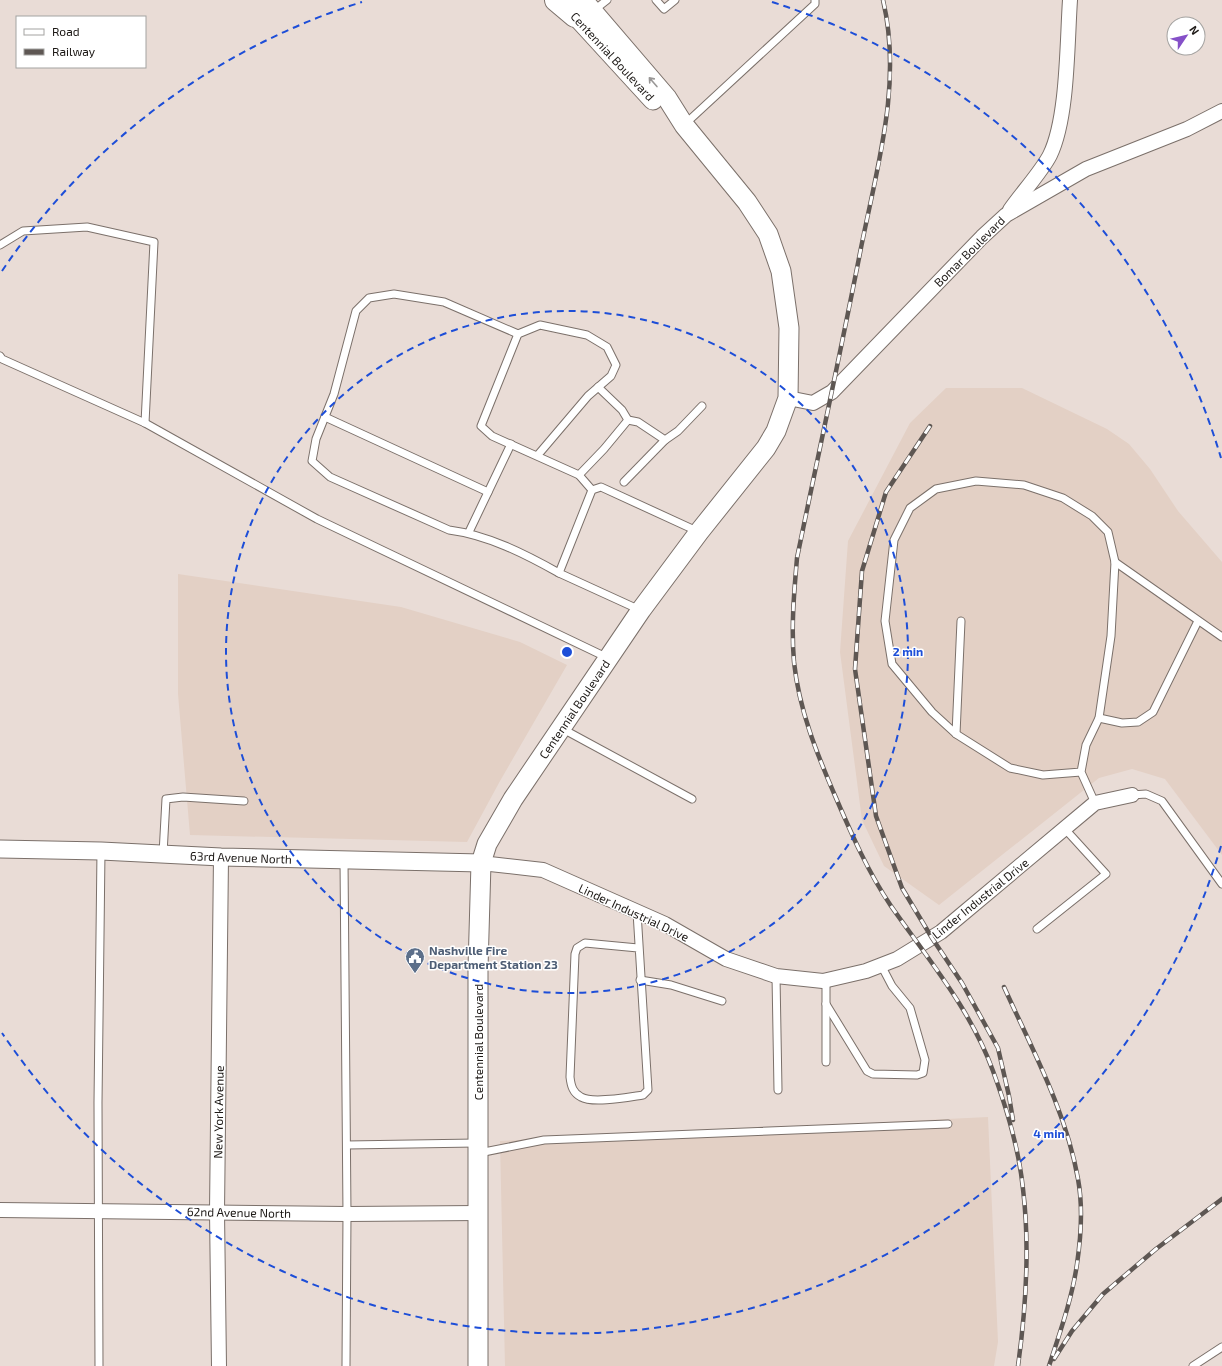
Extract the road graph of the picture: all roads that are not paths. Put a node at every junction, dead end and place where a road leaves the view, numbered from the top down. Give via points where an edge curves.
1 (556, 0) edge
2 (656, 0) edge
3 (675, 0) edge
4 (1070, 0) edge
5 (814, 1) edge
6 (584, 8) edge
7 (1222, 111) edge
8 (684, 125) junction
9 (1006, 215) junction
10 (0, 245) edge
11 (518, 334) junction
12 (0, 356) edge
13 (598, 387) junction
14 (788, 398) junction
15 (702, 406) dead end
16 (325, 416) junction
17 (628, 420) junction
18 (145, 423) junction
19 (665, 440) junction
20 (511, 444) junction
21 (537, 456) junction
22 (579, 475) junction
23 (624, 482) dead end
24 (592, 490) junction
25 (488, 492) junction
26 (469, 532) junction
27 (699, 532) junction
28 (1115, 562) junction
29 (559, 573) junction
30 (641, 610) junction
31 (1198, 621) junction
32 (961, 622) dead end
33 (1222, 638) edge
34 (608, 658) junction
35 (1099, 718) junction
36 (561, 728) junction
37 (956, 734) junction
38 (1080, 772) junction
39 (1132, 795) joint
40 (692, 799) dead end
41 (244, 801) dead end
42 (1096, 803) junction
43 (1065, 829) junction
44 (0, 849) edge
45 (101, 851) junction
46 (163, 854) junction
47 (221, 857) junction
48 (344, 860) junction
49 (481, 863) junction
50 (1222, 884) edge
51 (637, 912) junction
52 (1037, 929) dead end
53 (638, 948) junction
54 (881, 965) junction
55 (776, 976) junction
56 (640, 980) junction
57 (826, 980) junction
58 (722, 1001) dead end
59 (826, 1004) junction
60 (826, 1062) dead end
61 (778, 1090) dead end
62 (948, 1124) dead end
63 (347, 1145) junction
64 (479, 1148) junction
65 (0, 1210) edge
66 (99, 1211) junction
67 (217, 1212) junction
68 (479, 1213) junction
69 (347, 1214) junction
70 (1222, 1347) edge
71 (99, 1366) edge
72 (219, 1366) edge
73 (346, 1366) edge
74 (478, 1366) edge
75 (1193, 1366) edge

1 - 6 highway
2 - 3 lane via 664,9
4 - 9 street via 1059,131 1050,155
5 - 8 lane
6 - 8 main road, Centennial Boulevard via 668,98
7 - 9 street, Bomar Boulevard via 1187,129 1086,169
8 - 14 main road, Centennial Boulevard via 748,202 768,234 781,271 789,328
9 - 14 street, Bomar Boulevard via 832,392 813,403
10 - 18 lane via 23,231 87,227 154,242
11 - 13 lane via 540,325 587,335 607,347 616,365 611,376
11 - 16 lane via 444,302 394,294 369,298 356,311 334,394
11 - 20 lane via 481,426 492,436
12 - 18 lane
13 - 17 lane via 622,410
13 - 21 lane
14 - 27 main road, Centennial Boulevard via 776,431 766,448
15 - 19 lane via 678,431
16 - 25 lane
16 - 26 lane via 316,439 312,461 330,477 448,530
17 - 19 lane via 638,422
17 - 22 lane
18 - 34 lane via 317,519
19 - 23 lane
20 - 21 lane
20 - 25 lane
21 - 22 lane
22 - 24 lane
24 - 27 lane via 601,487
24 - 29 lane
25 - 26 lane
26 - 29 lane via 530,557
27 - 30 main road, Centennial Boulevard
28 - 31 lane
28 - 35 lane via 1111,636
28 - 37 lane via 1108,532 1092,516 1063,498 1024,485 976,481 936,489 910,508 894,540 885,621 892,664 932,712
29 - 30 lane
30 - 34 main road, Centennial Boulevard
31 - 33 lane
31 - 35 lane via 1153,712 1138,722 1122,723
32 - 37 lane
34 - 36 main road, Centennial Boulevard
35 - 38 lane via 1086,745
36 - 40 lane
36 - 49 main road, Centennial Boulevard via 513,799 487,844
37 - 38 lane via 1010,768 1043,775
38 - 42 lane
39 - 42 street, Linder Industrial Drive
39 - 50 lane via 1146,794 1162,801
41 - 46 lane via 183,797 166,799
42 - 43 street, Linder Industrial Drive
43 - 52 lane via 1106,874
43 - 54 street, Linder Industrial Drive via 941,932 897,959
44 - 45 street, 63rd Avenue North
45 - 46 street, 63rd Avenue North
45 - 66 lane
46 - 47 street, 63rd Avenue North
47 - 48 street, 63rd Avenue North
47 - 67 street, New York Avenue
48 - 49 street, 63rd Avenue North
48 - 63 lane
49 - 51 street, Linder Industrial Drive via 543,870
49 - 64 main road, Centennial Boulevard via 478,968
51 - 53 lane
51 - 55 street, Linder Industrial Drive via 665,924 726,958
53 - 56 lane
53 - 56 lane via 585,943 577,948 574,954 570,1077 571,1086 582,1098 618,1098 643,1095 647,1092
54 - 57 street, Linder Industrial Drive
54 - 59 lane via 892,986 910,1008 925,1060 923,1073 873,1074 867,1071
55 - 57 street, Linder Industrial Drive
55 - 61 lane
56 - 58 lane via 671,985
57 - 59 lane
59 - 60 lane
62 - 64 lane via 544,1140
63 - 64 lane
63 - 69 lane
64 - 68 main road, Centennial Boulevard
65 - 66 street, 62nd Avenue North
66 - 67 street, 62nd Avenue North
66 - 71 lane
67 - 69 street, 62nd Avenue North
67 - 72 street, New York Avenue
68 - 69 street, 62nd Avenue North
68 - 74 main road, Centennial Boulevard
69 - 73 lane
70 - 75 lane

